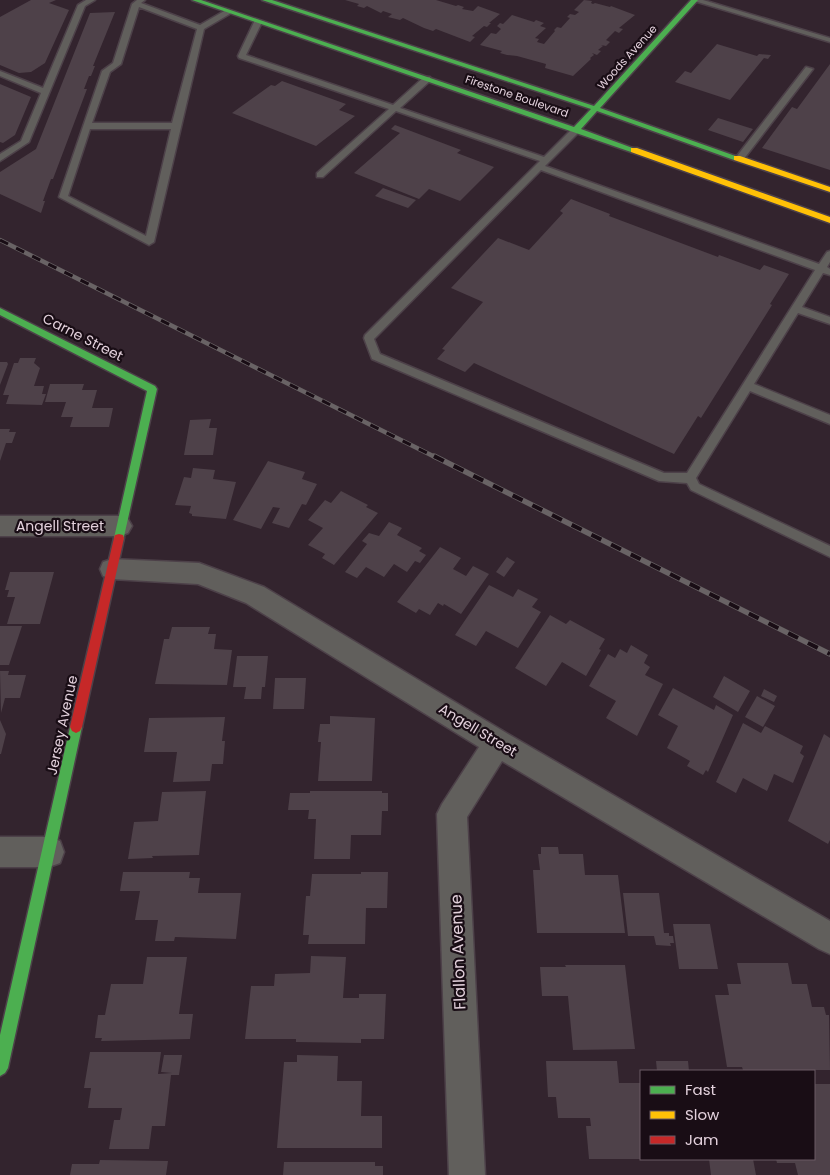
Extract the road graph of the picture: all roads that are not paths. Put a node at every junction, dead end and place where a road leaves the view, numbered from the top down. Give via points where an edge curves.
1 (91, 0) edge
2 (195, 0) edge
3 (265, 0) edge
4 (695, 0) edge
5 (139, 2) edge
6 (229, 12) junction
7 (258, 22) junction
8 (201, 28) junction
9 (830, 40) edge
10 (809, 70) dead end
11 (0, 73) edge
12 (427, 79) junction
13 (46, 92) junction
14 (394, 108) junction
15 (597, 110) junction
16 (87, 126) junction
17 (176, 126) junction
18 (576, 130) junction
19 (0, 158) edge
20 (740, 158) junction
21 (542, 163) junction
22 (320, 175) dead end
23 (830, 190) edge
24 (830, 220) edge
25 (830, 254) edge
26 (825, 270) edge
27 (796, 308) junction
28 (0, 311) edge
29 (830, 321) edge
30 (748, 386) junction
31 (152, 389) joint
32 (830, 420) edge
33 (690, 478) junction
34 (0, 526) edge
35 (120, 526) junction
36 (830, 552) edge
37 (112, 570) junction
38 (498, 743) junction
39 (0, 852) edge
40 (49, 852) junction
41 (830, 938) edge
42 (0, 1068) edge
43 (467, 1175) edge

1 - 13 lane via 82,5
2 - 6 main road, Firestone Boulevard
3 - 15 main road, Firestone Boulevard
4 - 9 lane
4 - 15 main road, Woods Avenue
5 - 8 lane
5 - 16 lane via 117,64 106,71
6 - 7 main road, Firestone Boulevard
6 - 8 lane
7 - 12 main road, Firestone Boulevard
7 - 14 lane via 242,56
8 - 17 lane
10 - 20 lane
11 - 13 lane
12 - 14 lane
12 - 18 main road, Firestone Boulevard
13 - 19 lane via 25,142
14 - 21 lane
14 - 22 lane
15 - 18 main road, Woods Avenue
15 - 20 main road, Firestone Boulevard
16 - 17 lane
16 - 17 lane via 63,197 148,242
18 - 21 lane
18 - 24 main road, Firestone Boulevard
20 - 23 main road, Firestone Boulevard
21 - 26 lane
21 - 33 lane via 369,338 376,356 664,478
25 - 26 lane
26 - 27 lane
27 - 29 lane
27 - 30 lane
28 - 31 main road, Carne Street
30 - 32 lane
30 - 33 lane
31 - 35 main road, Jersey Avenue
33 - 36 lane via 695,487
34 - 35 street, Angell Street
35 - 37 main road, Jersey Avenue
37 - 38 street, Angell Street via 199,574 254,595
37 - 40 main road, Jersey Avenue
38 - 41 street, Angell Street
38 - 43 street, Flallon Avenue via 452,814
39 - 40 street
40 - 42 main road, Jersey Avenue

